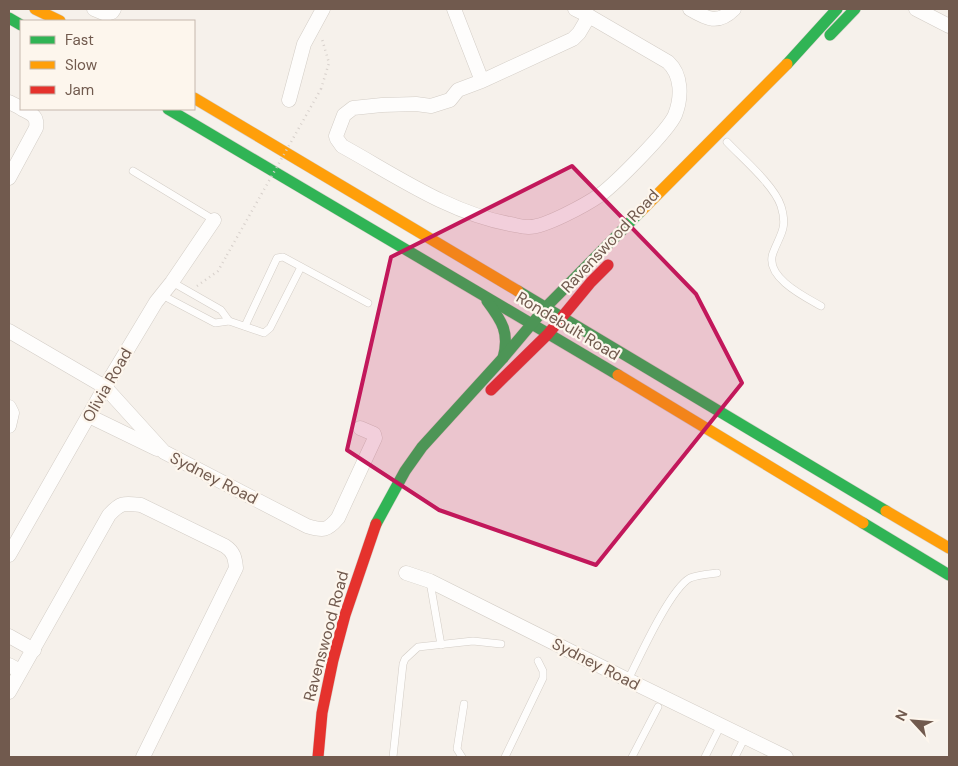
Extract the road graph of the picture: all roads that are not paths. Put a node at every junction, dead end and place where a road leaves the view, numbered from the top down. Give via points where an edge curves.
1 (35, 9) edge
2 (94, 9) edge
3 (114, 9) edge
4 (454, 9) edge
5 (575, 9) edge
6 (690, 9) edge
7 (734, 9) edge
8 (836, 9) edge
9 (855, 9) edge
10 (916, 9) edge
11 (322, 12) edge
12 (588, 16) junction
13 (9, 18) edge
14 (58, 20) edge
15 (20, 24) edge
16 (949, 26) edge
17 (482, 81) junction
18 (195, 99) edge
19 (289, 100) dead end
20 (760, 107) dead end
21 (25, 110) edge
22 (170, 110) edge
23 (718, 133) junction
24 (727, 142) joint
25 (133, 172) dead end
26 (9, 178) edge
27 (214, 220) joint
28 (617, 256) dead end
29 (301, 267) junction
30 (172, 282) junction
31 (591, 282) junction
32 (481, 293) junction
33 (162, 295) junction
34 (368, 303) dead end
35 (585, 306) dead end
36 (821, 306) dead end
37 (546, 307) junction
38 (561, 317) junction
39 (229, 321) junction
40 (532, 324) junction
41 (591, 324) dead end
42 (245, 326) junction
43 (9, 331) edge
44 (548, 334) junction
45 (602, 341) junction
46 (503, 358) junction
47 (105, 387) junction
48 (480, 402) dead end
49 (9, 407) edge
50 (89, 416) junction
51 (9, 426) edge
52 (360, 428) dead end
53 (164, 452) junction
54 (407, 491) dead end
55 (949, 547) edge
56 (366, 553) junction
57 (9, 555) edge
58 (406, 573) dead end
59 (717, 573) dead end
60 (949, 576) edge
61 (430, 581) junction
62 (9, 636) edge
63 (501, 644) dead end
64 (441, 646) junction
65 (34, 650) junction
66 (538, 661) dead end
67 (15, 668) edge
68 (628, 680) junction
69 (9, 692) edge
70 (464, 704) dead end
71 (658, 707) dead end
72 (721, 725) junction
73 (745, 737) junction
74 (142, 757) edge
75 (318, 757) edge
76 (393, 757) edge
77 (462, 757) edge
78 (505, 757) edge
79 (632, 757) edge
80 (705, 757) edge
81 (735, 757) edge
82 (786, 757) edge

1 - 14 main road
2 - 3 street via 106,14
4 - 17 street
5 - 12 street
6 - 7 street via 704,17 717,19
8 - 23 main road, Ravenswood Road
9 - 20 main road
10 - 16 street
11 - 19 street via 304,44
12 - 17 street via 580,33 573,38
12 - 17 street via 668,62 679,80 674,116 642,154 600,194 571,211 529,228 492,221 430,194 342,146 337,139 336,132 344,115 353,108 431,106 450,100 458,90
13 - 15 main road
18 - 37 main road, Rondebult Road
21 - 26 street via 34,115 36,128
22 - 32 main road, Rondebult Road
23 - 24 main road
23 - 37 main road, Ravenswood Road
24 - 36 lane via 771,189 781,206 783,230 772,255 773,266 794,291
25 - 27 lane
27 - 30 street, Olivia Road
28 - 31 main road, Ravenswood Road
29 - 34 lane
29 - 42 lane via 270,328 264,333
29 - 42 lane via 283,257 277,258
30 - 33 street, Olivia Road
30 - 39 lane via 221,310
31 - 35 main road
31 - 38 main road, Ravenswood Road
32 - 40 main road, Rondebult Road
32 - 46 main road via 506,330 507,347
33 - 39 lane via 215,324
33 - 47 street, Olivia Road
37 - 38 main road, Rondebult Road
37 - 40 main road, Ravenswood Road
38 - 44 main road, Ravenswood Road
38 - 45 main road, Rondebult Road
39 - 42 lane
40 - 44 main road, Rondebult Road
40 - 46 main road, Ravenswood Road
41 - 45 main road
43 - 47 street, Sydney Road
44 - 48 main road, Ravenswood Road
44 - 60 main road, Rondebult Road
45 - 55 main road, Rondebult Road
46 - 56 main road, Ravenswood Road via 422,447 405,471 375,526
47 - 50 street, Olivia Road
47 - 53 street, Sydney Road
49 - 51 street via 12,413
50 - 53 street
50 - 57 street, Olivia Road
52 - 53 street, Sydney Road via 374,434 375,438 338,518 325,530 307,526
54 - 56 main road, Ravenswood Road via 383,532
56 - 75 main road, Ravenswood Road via 333,660 322,714
58 - 61 street, Sydney Road
59 - 68 lane via 690,578 677,590
61 - 64 lane
61 - 68 street, Sydney Road
62 - 65 street
63 - 64 lane via 473,641
64 - 76 lane via 418,647 405,659
65 - 67 street
65 - 74 street via 109,515 118,505 141,504 232,551 236,568
66 - 78 lane via 543,678
67 - 69 street
68 - 72 street, Sydney Road
70 - 77 lane via 457,750
71 - 79 lane
72 - 73 street, Sydney Road
72 - 80 lane
73 - 81 lane
73 - 82 street, Sydney Road

